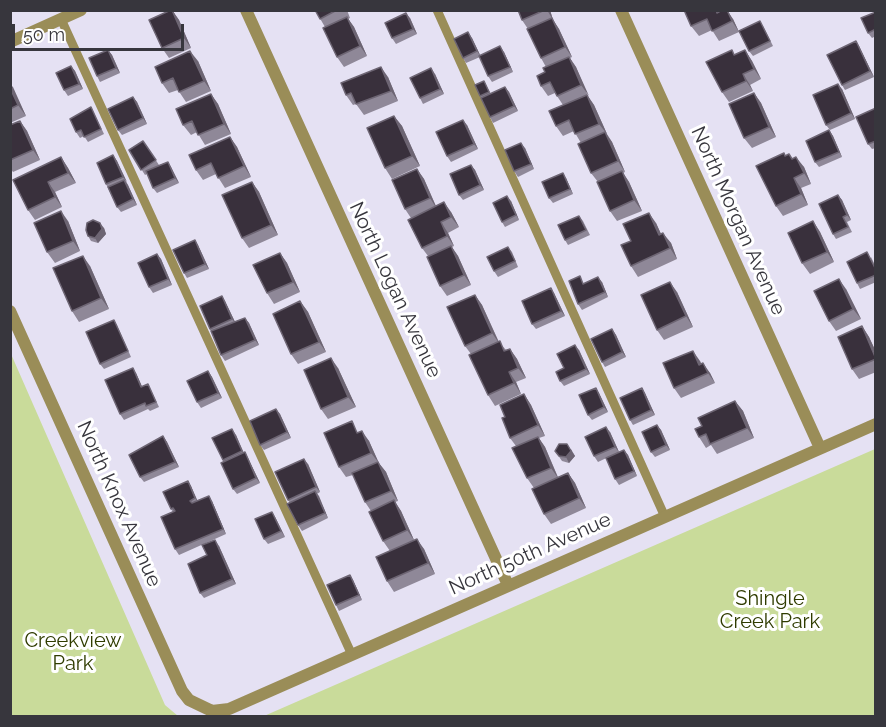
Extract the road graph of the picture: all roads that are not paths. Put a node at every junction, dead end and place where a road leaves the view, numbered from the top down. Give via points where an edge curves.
1 (81, 10) edge
2 (246, 10) edge
3 (437, 10) edge
4 (621, 10) edge
5 (61, 19) junction
6 (10, 42) edge
7 (10, 311) edge
8 (876, 424) edge
9 (820, 448) junction
10 (665, 517) junction
11 (508, 585) junction
12 (352, 655) junction
13 (199, 707) joint

1 - 5 street
2 - 11 street, North Logan Avenue
3 - 10 lane
4 - 9 street, North Morgan Avenue
5 - 6 street
5 - 12 lane
7 - 13 street, North Knox Avenue via 182,691
8 - 9 street, North 50th Avenue
9 - 10 street, North 50th Avenue
10 - 11 street, North 50th Avenue
11 - 12 street, North 50th Avenue
12 - 13 street, North 50th Avenue via 230,709 212,711

